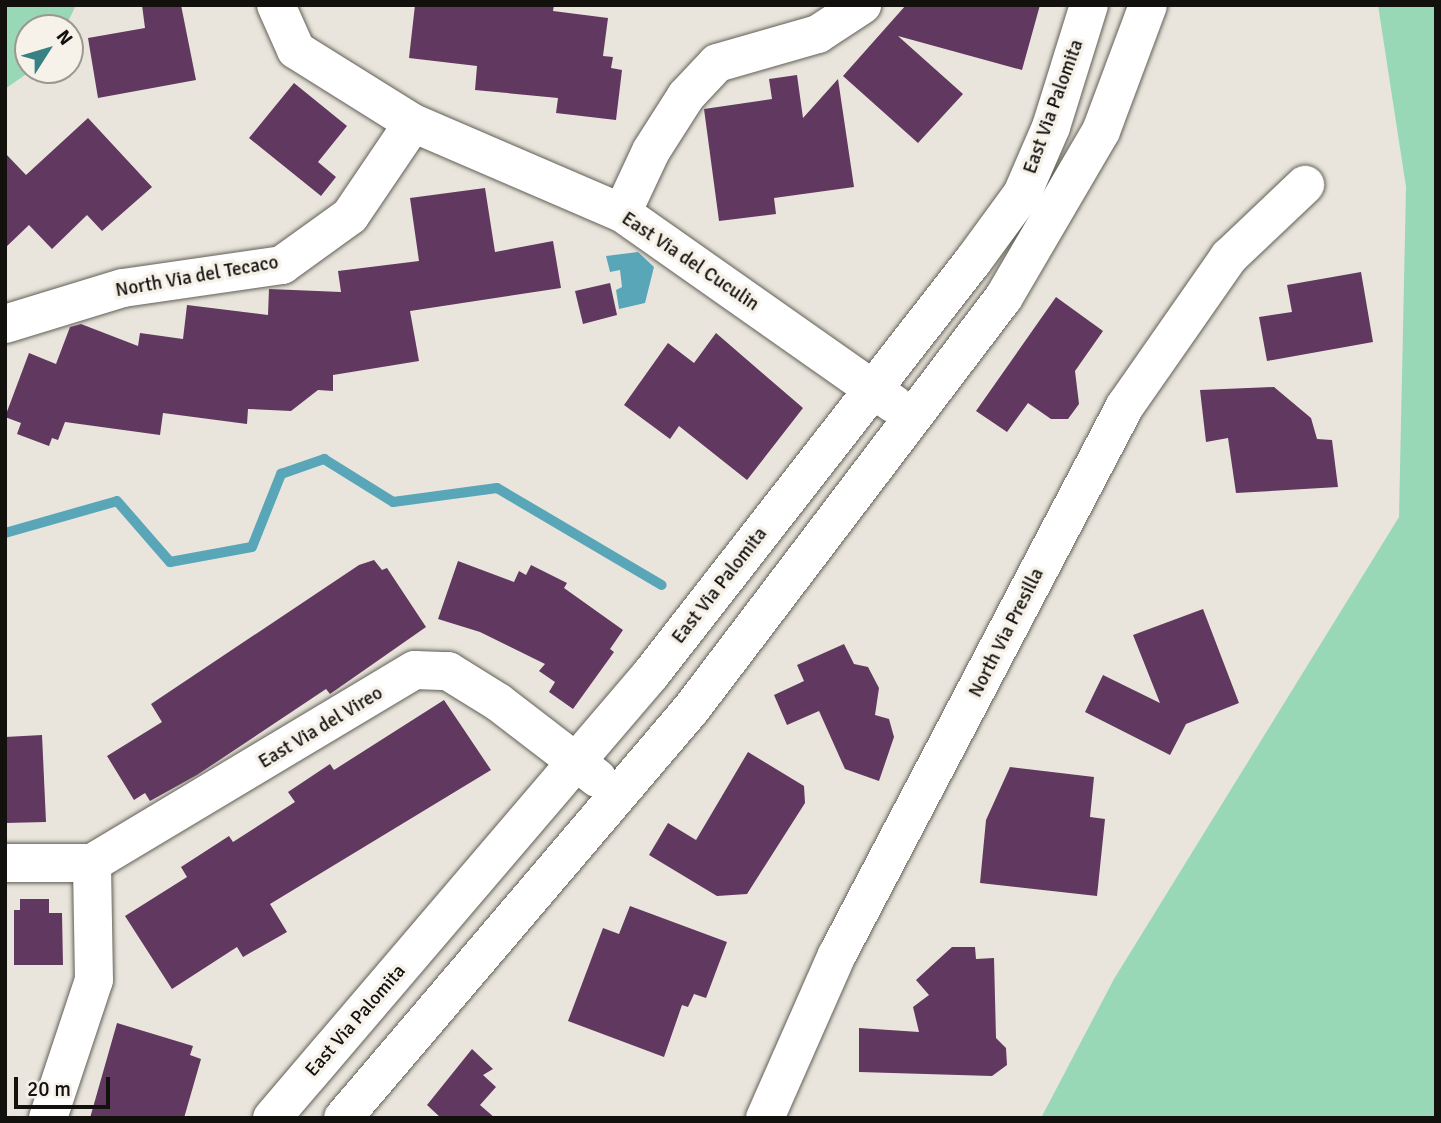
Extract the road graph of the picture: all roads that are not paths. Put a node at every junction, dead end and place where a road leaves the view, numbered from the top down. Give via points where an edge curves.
1 (276, 5) edge
2 (862, 5) edge
3 (1089, 5) edge
4 (1148, 5) edge
5 (413, 123) junction
6 (1305, 185) dead end
7 (622, 213) junction
8 (5, 324) edge
9 (874, 389) junction
10 (910, 416) junction
11 (577, 761) junction
12 (617, 795) junction
13 (5, 863) edge
14 (92, 863) junction
15 (48, 1118) edge
16 (272, 1118) edge
17 (343, 1118) edge
18 (765, 1118) edge

1 - 5 street, East Via del Cuculin via 296,50
2 - 7 street via 818,34 717,63 672,118
3 - 9 street, East Via Palomita via 1051,127 1022,194
4 - 10 street via 1101,131 1054,217 1004,297
5 - 7 street, East Via del Cuculin
5 - 8 street, North Via del Tecaco via 350,216 282,265 123,288
6 - 18 street, North Via Presilla via 1229,257 1125,406 837,955
7 - 9 street, East Via del Cuculin
9 - 10 street, East Via del Cuculin
9 - 11 street, East Via Palomita via 651,674
10 - 12 street via 692,708
11 - 12 street, East Via del Vireo
11 - 14 street, East Via del Vireo via 448,671 415,670
11 - 16 street, East Via Palomita
12 - 17 street
13 - 14 street
14 - 15 street via 94,980

